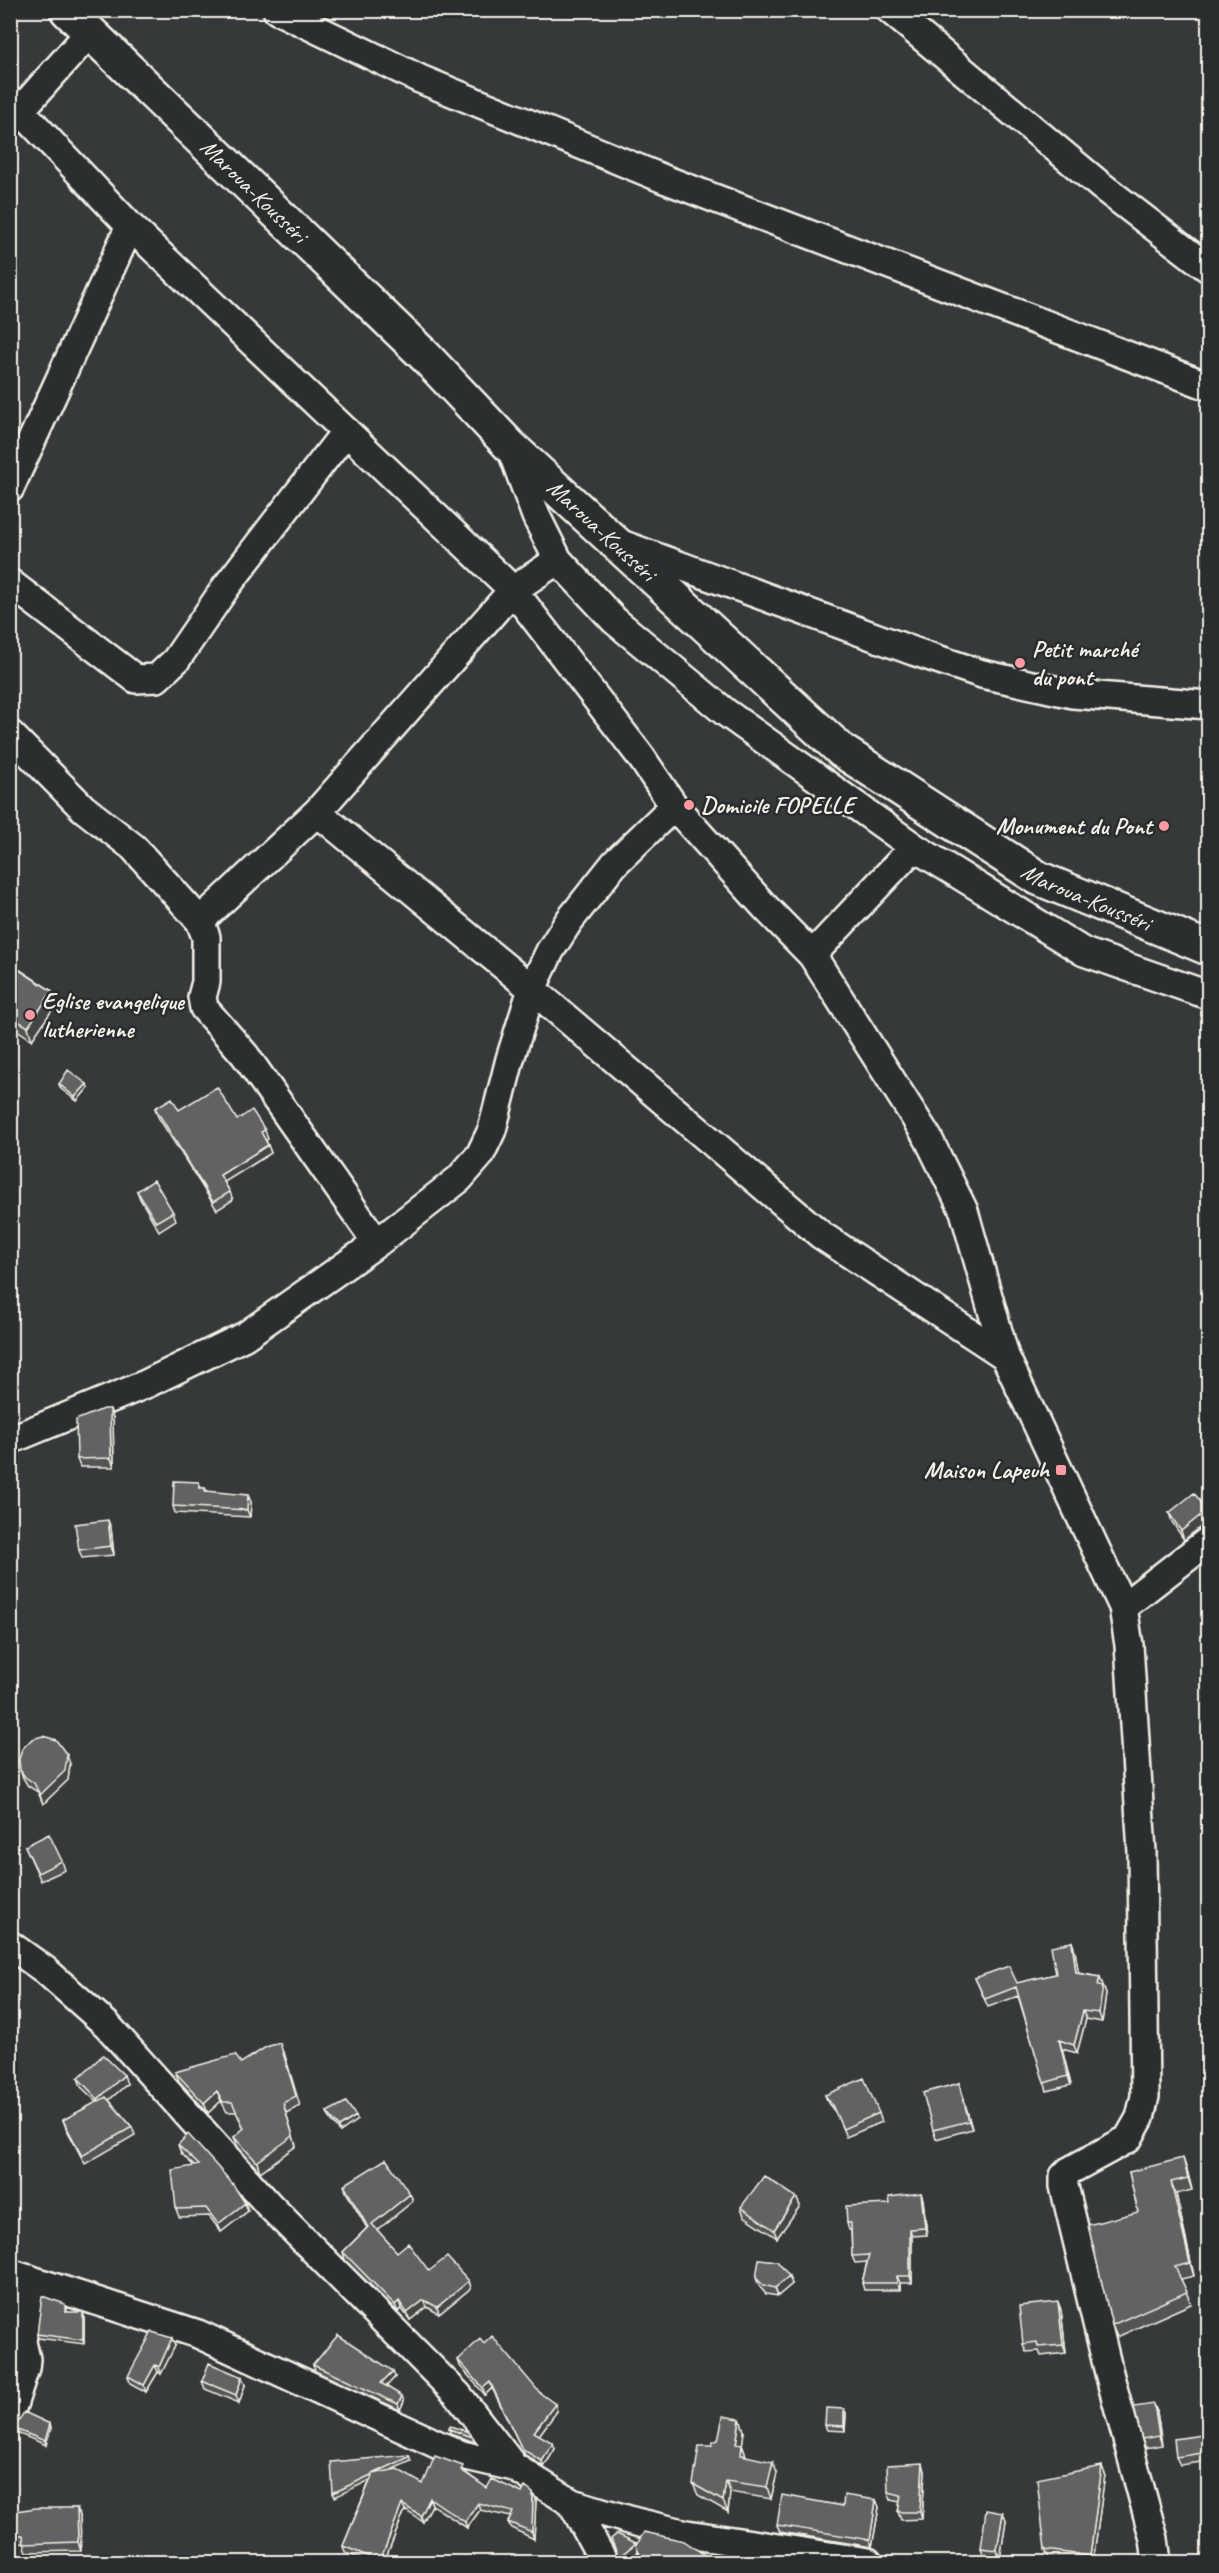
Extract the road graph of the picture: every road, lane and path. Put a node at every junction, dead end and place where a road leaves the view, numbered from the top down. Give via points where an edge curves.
1 (277, 10) edge
2 (890, 10) edge
3 (78, 21) edge
4 (15, 116) edge
5 (130, 226) junction
6 (1209, 267) edge
7 (1209, 386) edge
8 (346, 431) junction
9 (510, 446) junction
10 (10, 488) edge
11 (615, 541) junction
12 (558, 560) junction
13 (10, 584) edge
14 (513, 590) junction
15 (1209, 705) edge
16 (10, 734) edge
17 (674, 806) junction
18 (317, 812) junction
19 (914, 847) junction
20 (200, 921) junction
21 (1209, 948) edge
22 (812, 956) junction
23 (532, 989) junction
24 (1209, 996) edge
25 (376, 1243) junction
26 (1005, 1356) junction
27 (10, 1440) edge
28 (1209, 1541) edge
29 (1122, 1607) junction
30 (10, 1945) edge
31 (20, 2276) edge
32 (10, 2414) edge
33 (514, 2467) junction
34 (572, 2503) junction
35 (604, 2562) edge
36 (868, 2562) edge
37 (1157, 2562) edge

1 - 7 street via 420,79 664,180
2 - 6 street via 1100,185
3 - 4 street
3 - 9 highway, Maroua-Kousséri via 425,356
4 - 5 street
5 - 8 street
5 - 10 street
8 - 13 street via 226,587 176,660 157,678 136,679
8 - 14 street
9 - 11 highway, Maroua-Kousséri
9 - 12 street via 536,516
11 - 15 street via 982,674 1073,694
11 - 21 highway, Maroua-Kousséri via 842,751 1038,878
12 - 14 street
12 - 19 street via 614,620 725,712
14 - 17 street
14 - 18 street
16 - 20 street via 83,808 133,847
17 - 22 street
17 - 23 street via 615,863 580,906 550,951
18 - 20 street
18 - 23 street
19 - 22 street
19 - 24 street via 1083,952
20 - 25 street via 206,937 204,1008 244,1055
22 - 26 street via 928,1138 964,1211
23 - 25 street via 492,1130 480,1155 459,1179
23 - 26 street via 821,1235
25 - 27 street via 245,1336 146,1384
26 - 29 street
28 - 29 street
29 - 37 street via 1129,1645 1142,1851 1145,2096 1140,2118 1128,2139 1069,2171 1064,2176 1064,2186
30 - 33 street via 107,2025 269,2205 458,2395
31 - 32 street via 26,2359
31 - 33 street via 198,2334 462,2455
33 - 34 street
34 - 35 street
34 - 36 street via 687,2534

